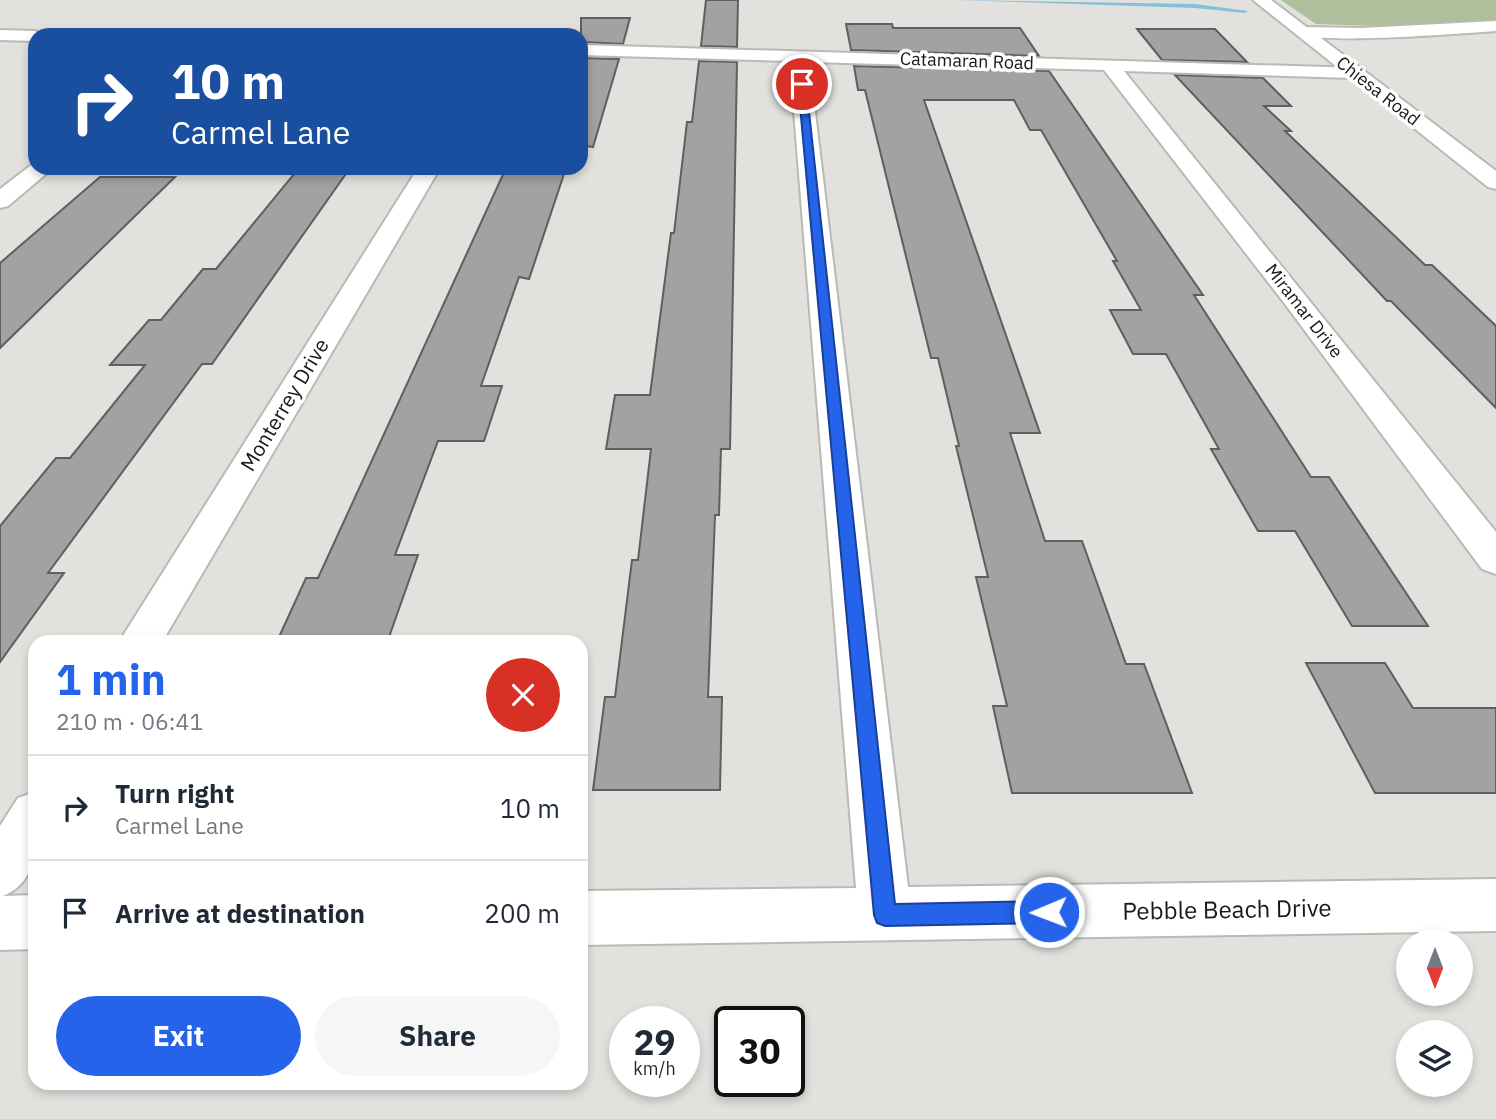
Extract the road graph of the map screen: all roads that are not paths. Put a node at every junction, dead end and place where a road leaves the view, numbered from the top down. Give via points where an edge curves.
1 (1261, 0) edge
2 (1496, 26) edge
3 (1303, 32) junction
4 (0, 35) edge
5 (28, 36) edge
6 (588, 50) edge
7 (799, 56) junction
8 (1109, 65) junction
9 (1352, 72) junction
10 (34, 175) edge
11 (425, 175) edge
12 (1496, 182) edge
13 (0, 201) edge
14 (1496, 559) edge
15 (144, 635) edge
16 (28, 826) edge
17 (0, 872) edge
18 (1496, 905) edge
19 (885, 915) junction
20 (588, 918) edge
21 (28, 922) edge
22 (0, 923) edge

1 - 3 street, Chiesa Road
2 - 3 street
3 - 9 street, Chiesa Road
4 - 5 street
6 - 7 street, Catamaran Road
7 - 8 street, Catamaran Road
7 - 19 street
8 - 9 street, Catamaran Road
8 - 14 street, Miramar Drive
9 - 12 street, Chiesa Road
10 - 13 street
11 - 15 street, Monterrey Drive
16 - 17 street
18 - 19 street, Pebble Beach Drive
19 - 20 street, Pebble Beach Drive
21 - 22 street

